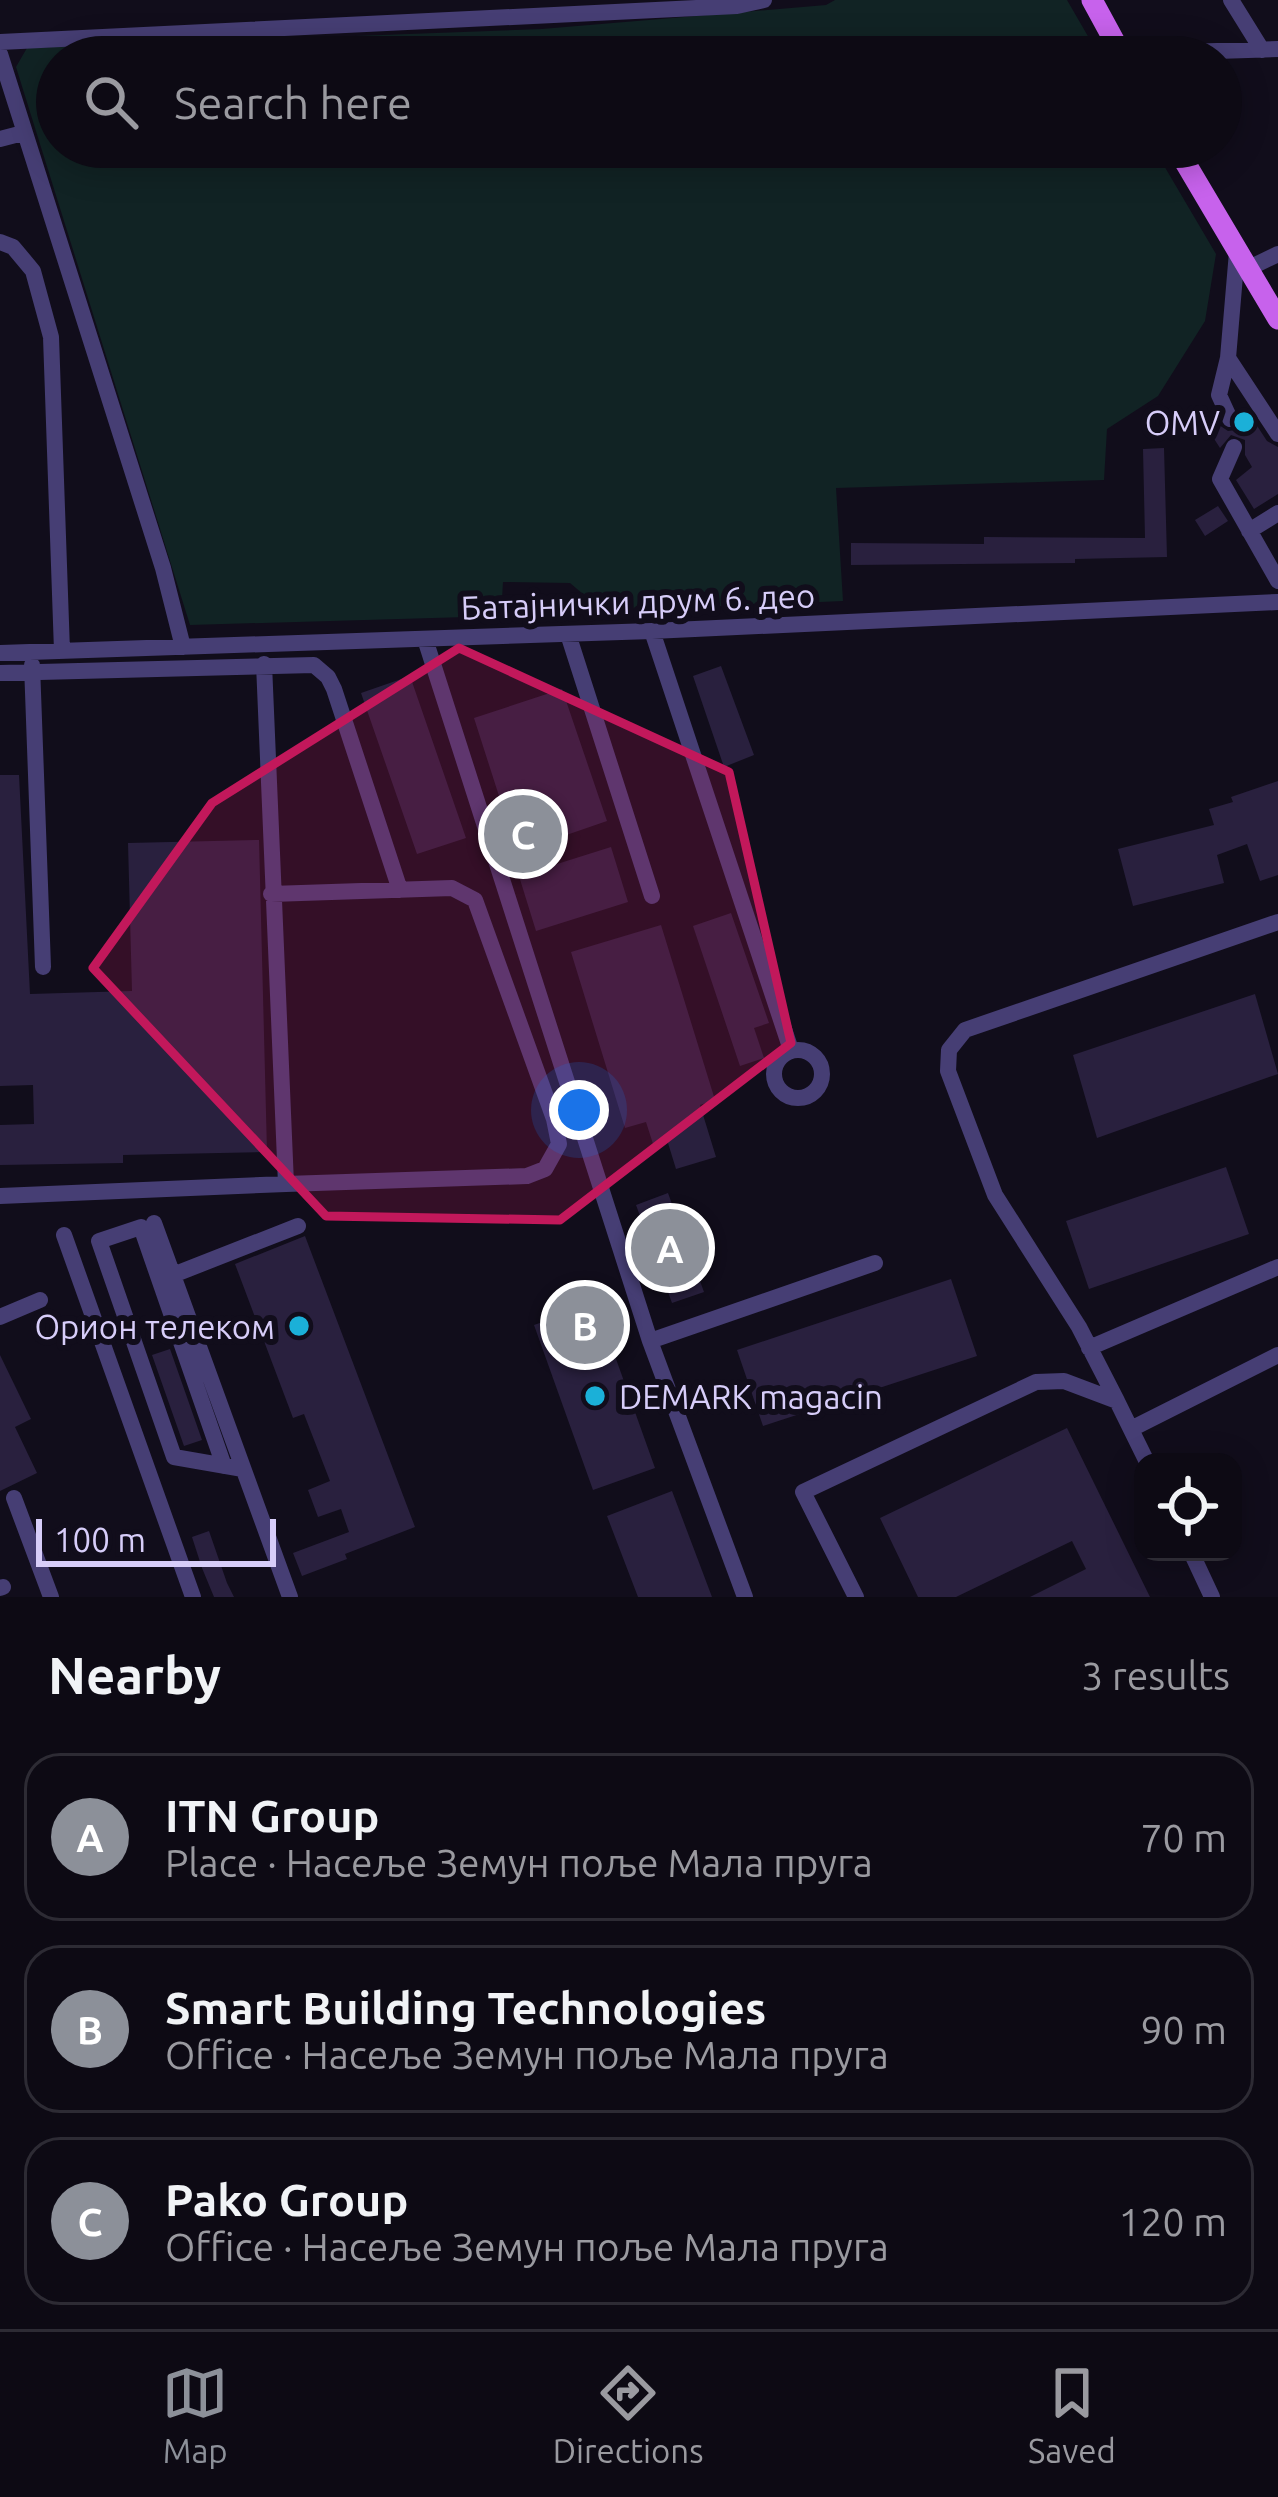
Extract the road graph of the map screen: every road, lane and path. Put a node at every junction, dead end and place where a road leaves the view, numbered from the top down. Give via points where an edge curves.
1 (764, 0) edge
2 (1092, 0) edge
3 (1231, 0) edge
4 (123, 36) edge
5 (1111, 36) edge
6 (36, 40) edge
7 (0, 42) edge
8 (1270, 50) edge
9 (0, 54) edge
10 (23, 133) junction
11 (0, 139) edge
12 (1188, 168) edge
13 (0, 242) edge
14 (1278, 254) edge
15 (1242, 261) junction
16 (1278, 320) edge
17 (1228, 358) junction
18 (1230, 419) dead end
19 (1278, 434) edge
20 (1234, 447) dead end
21 (1278, 513) edge
22 (1249, 531) junction
23 (1278, 581) edge
24 (1278, 602) edge
25 (652, 632) junction
26 (568, 634) junction
27 (425, 639) junction
28 (183, 647) junction
29 (62, 651) junction
30 (32, 652) junction
31 (0, 653) edge
32 (264, 664) junction
33 (32, 672) junction
34 (0, 673) edge
35 (400, 890) junction
36 (271, 894) junction
37 (652, 896) dead end
38 (1278, 922) edge
39 (44, 968) dead end
40 (790, 1050) dead end
41 (286, 1184) junction
42 (0, 1196) edge
43 (154, 1223) dead end
44 (298, 1226) dead end
45 (64, 1235) dead end
46 (875, 1263) dead end
47 (1278, 1267) edge
48 (173, 1275) junction
49 (40, 1300) dead end
50 (0, 1317) edge
51 (650, 1341) junction
52 (1089, 1348) junction
53 (1278, 1355) edge
54 (1117, 1401) junction
55 (1131, 1429) junction
56 (1143, 1453) edge
57 (224, 1466) junction
58 (244, 1468) junction
59 (14, 1498) dead end
60 (1195, 1561) edge
61 (51, 1597) edge
62 (193, 1597) edge
63 (290, 1597) edge
64 (745, 1597) edge
65 (856, 1597) edge
66 (1212, 1597) edge

1 - 4 street
2 - 5 main road
3 - 8 street
6 - 7 street
9 - 10 street
10 - 11 street
10 - 28 street
12 - 15 main road
13 - 29 street via 33,271 51,337
14 - 15 street
15 - 16 main road
15 - 17 street
17 - 18 street via 1219,394
17 - 19 street
20 - 22 street via 1220,479
21 - 22 street
22 - 23 street
24 - 25 street, Батајнички друм 6. део
25 - 26 street, Батајнички друм 6. део
25 - 40 street
26 - 27 street, Батајнички друм 6. део
26 - 37 street
27 - 28 street, Батајнички друм 6. део
27 - 51 street
28 - 29 street, Батајнички друм 6. део
29 - 30 street, Батајнички друм 6. део
30 - 31 street, Батајнички друм 6. део
30 - 33 street
32 - 33 street
32 - 35 street via 314,665 328,677
32 - 36 street
33 - 34 street
33 - 39 street
35 - 36 street
35 - 41 street via 452,888 476,900 554,1119 557,1152 545,1169 526,1176
36 - 41 street
38 - 52 street via 964,1030 950,1050 948,1071 995,1195
41 - 42 street
43 - 48 street
44 - 48 street
45 - 62 street
46 - 51 street
47 - 52 street
48 - 58 street
49 - 50 street
51 - 64 street
52 - 54 street
53 - 55 street
54 - 55 street
54 - 65 street via 1064,1381 1022,1386 803,1492
55 - 56 street
57 - 57 street via 174,1457 99,1241 141,1227
57 - 58 street
58 - 63 street
59 - 61 street
60 - 66 street

